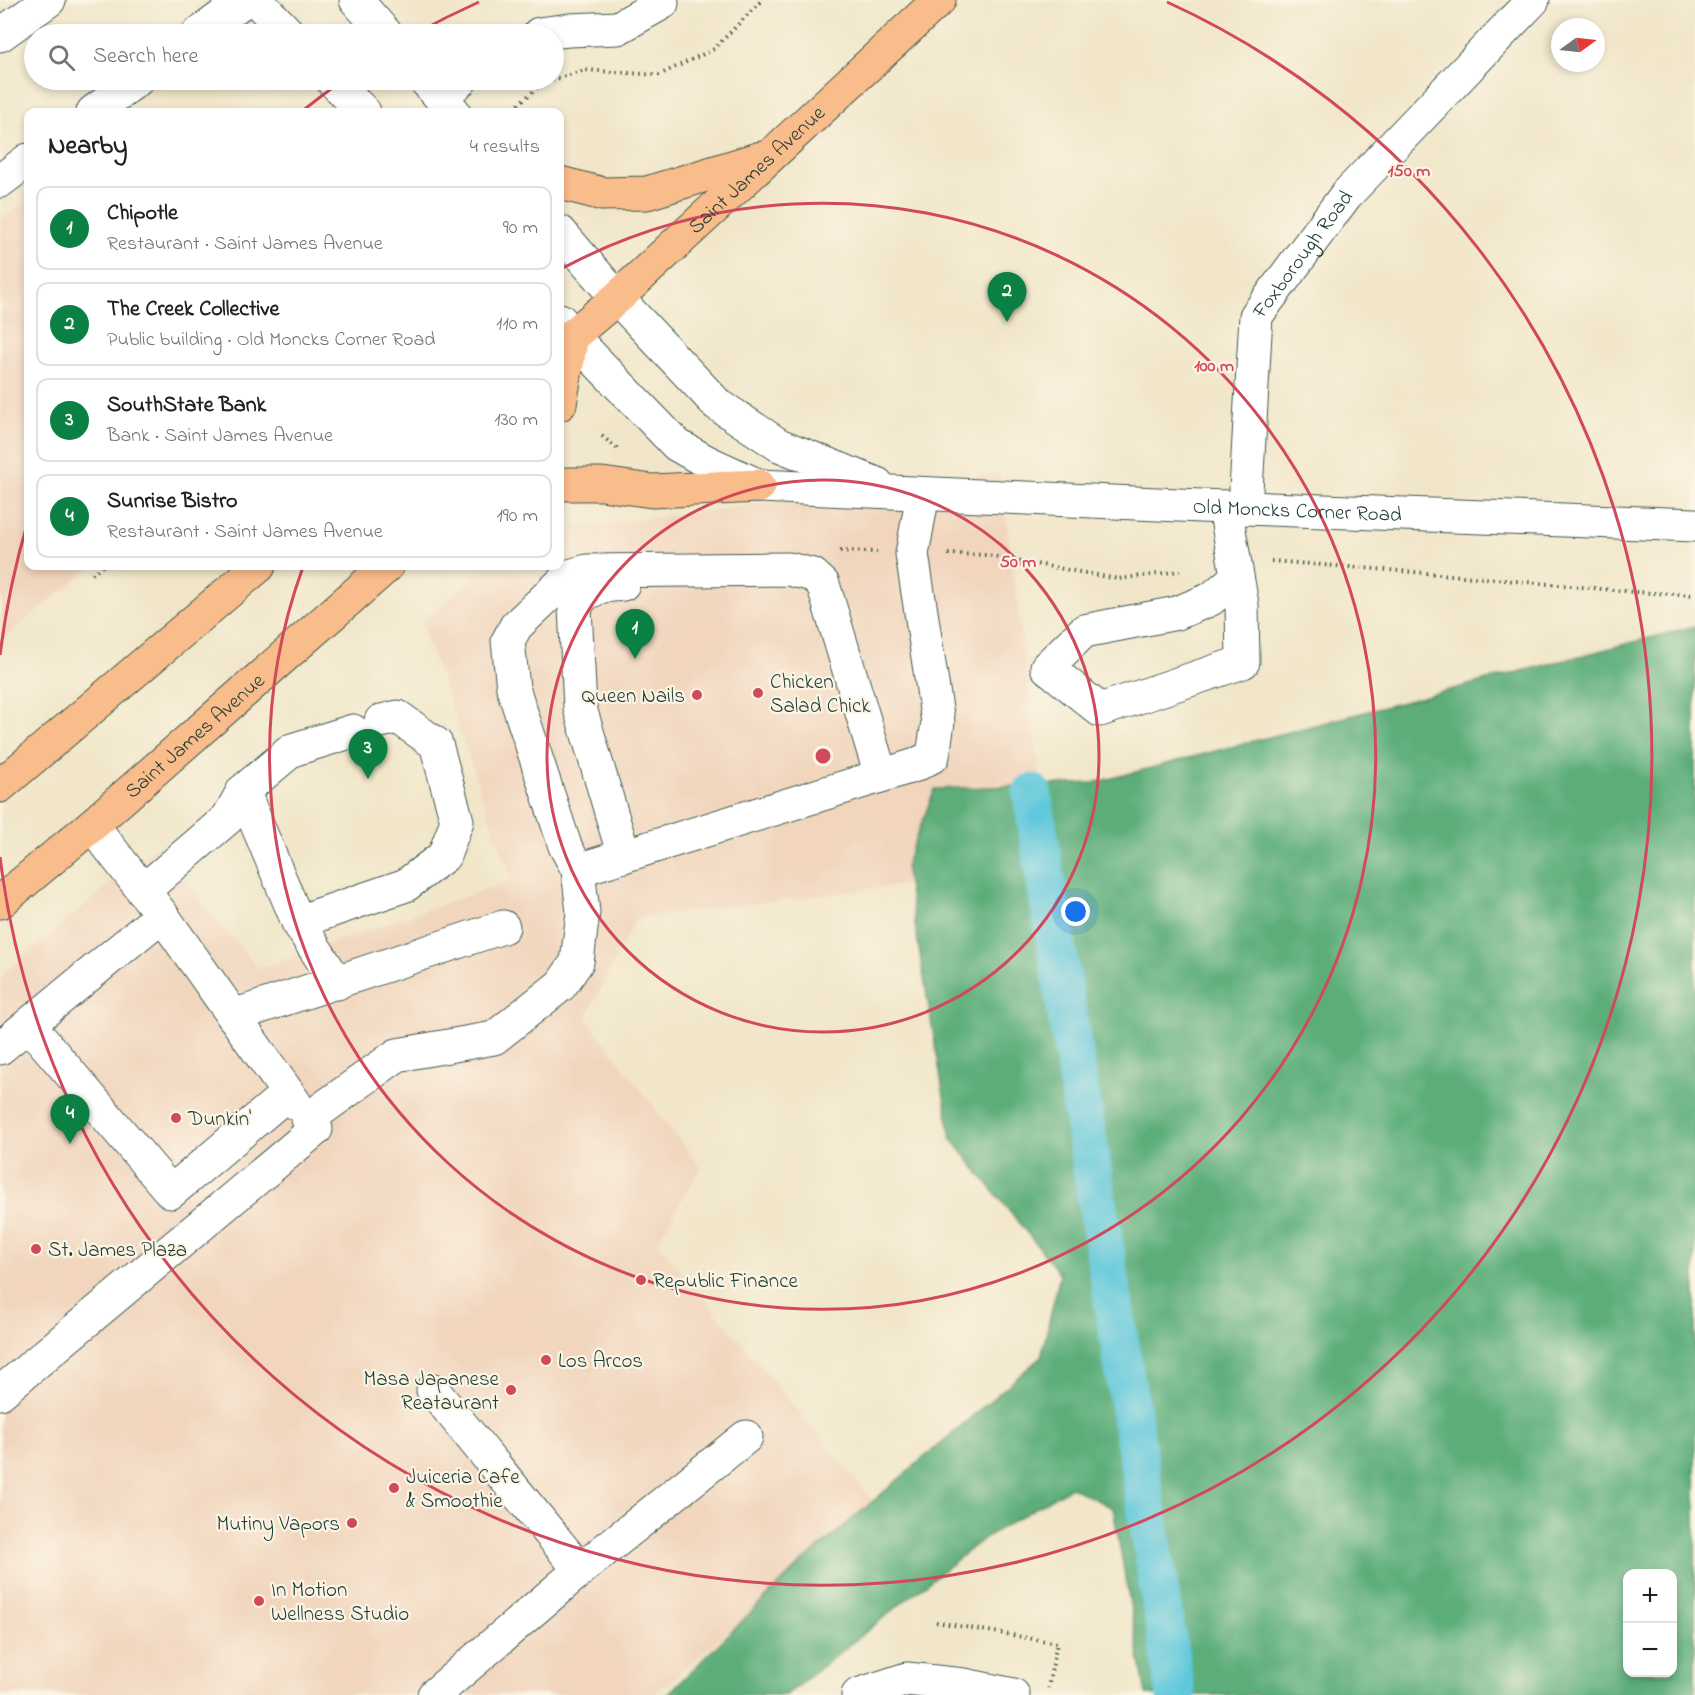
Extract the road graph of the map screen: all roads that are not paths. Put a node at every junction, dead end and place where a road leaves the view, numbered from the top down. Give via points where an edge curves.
1 (49, 0) edge
2 (245, 0) edge
3 (256, 0) edge
4 (356, 0) edge
5 (939, 0) edge
6 (1533, 0) edge
7 (662, 1) edge
8 (212, 24) edge
9 (279, 24) edge
10 (377, 24) edge
11 (564, 31) edge
12 (0, 35) edge
13 (123, 90) edge
14 (342, 90) edge
15 (98, 108) edge
16 (360, 108) edge
17 (769, 155) junction
18 (24, 163) edge
19 (0, 181) edge
20 (564, 184) edge
21 (564, 237) edge
22 (617, 298) junction
23 (564, 332) edge
24 (564, 484) edge
25 (759, 486) junction
26 (912, 494) junction
27 (1235, 508) junction
28 (1695, 525) edge
29 (254, 570) edge
30 (382, 570) edge
31 (1236, 570) junction
32 (818, 580) junction
33 (881, 776) junction
34 (0, 786) edge
35 (243, 791) junction
36 (92, 825) junction
37 (624, 856) junction
38 (578, 870) junction
39 (0, 902) edge
40 (152, 903) junction
41 (298, 921) junction
42 (503, 927) dead end
43 (337, 983) junction
44 (233, 1016) junction
45 (29, 1024) junction
46 (0, 1048) edge
47 (302, 1111) junction
48 (433, 1390) dead end
49 (0, 1393) edge
50 (746, 1437) dead end
51 (580, 1570) junction
52 (454, 1689) edge
53 (858, 1695) edge
54 (1013, 1695) edge

1 - 12 street
2 - 8 street
3 - 9 street
4 - 10 street
5 - 17 main road, Saint James Avenue
6 - 27 street, Foxborough Road via 1346,195 1256,316
7 - 11 street via 618,28
13 - 15 street
14 - 16 street
17 - 20 main road via 647,193 603,194
17 - 22 main road, Saint James Avenue
18 - 19 street
21 - 22 street
22 - 23 main road, Saint James Avenue
22 - 26 street via 717,404 779,445
23 - 25 street via 677,445
24 - 25 main road via 602,484 652,491
25 - 26 street, Old Moncks Corner Road
26 - 27 street, Old Moncks Corner Road
26 - 33 street via 912,554 938,722 933,756
27 - 28 street, Old Moncks Corner Road
27 - 31 street, Foxborough Road
29 - 34 main road
30 - 36 main road, Saint James Avenue
31 - 31 street, Foxborough Road via 1242,604 1243,662 1100,710 1047,667 1084,631 1177,613 1211,599
32 - 33 street
32 - 37 street via 642,582 602,586 583,595 575,608 580,708
32 - 38 street via 789,569 587,571 568,576 516,626 508,641 513,688 565,846
33 - 37 street
35 - 40 street via 228,818
35 - 41 street
35 - 41 street via 292,750 398,717 436,744 457,820 444,856 406,885
36 - 39 main road, Saint James Avenue
36 - 40 street
37 - 38 street
38 - 47 street via 583,912 577,962 561,985 494,1038 397,1055
40 - 44 street
40 - 45 street
41 - 43 street
42 - 43 street
43 - 44 street
44 - 47 street
45 - 46 street
45 - 47 street via 171,1192
47 - 49 street
48 - 51 street
50 - 51 street
51 - 52 street
53 - 54 street via 907,1679

